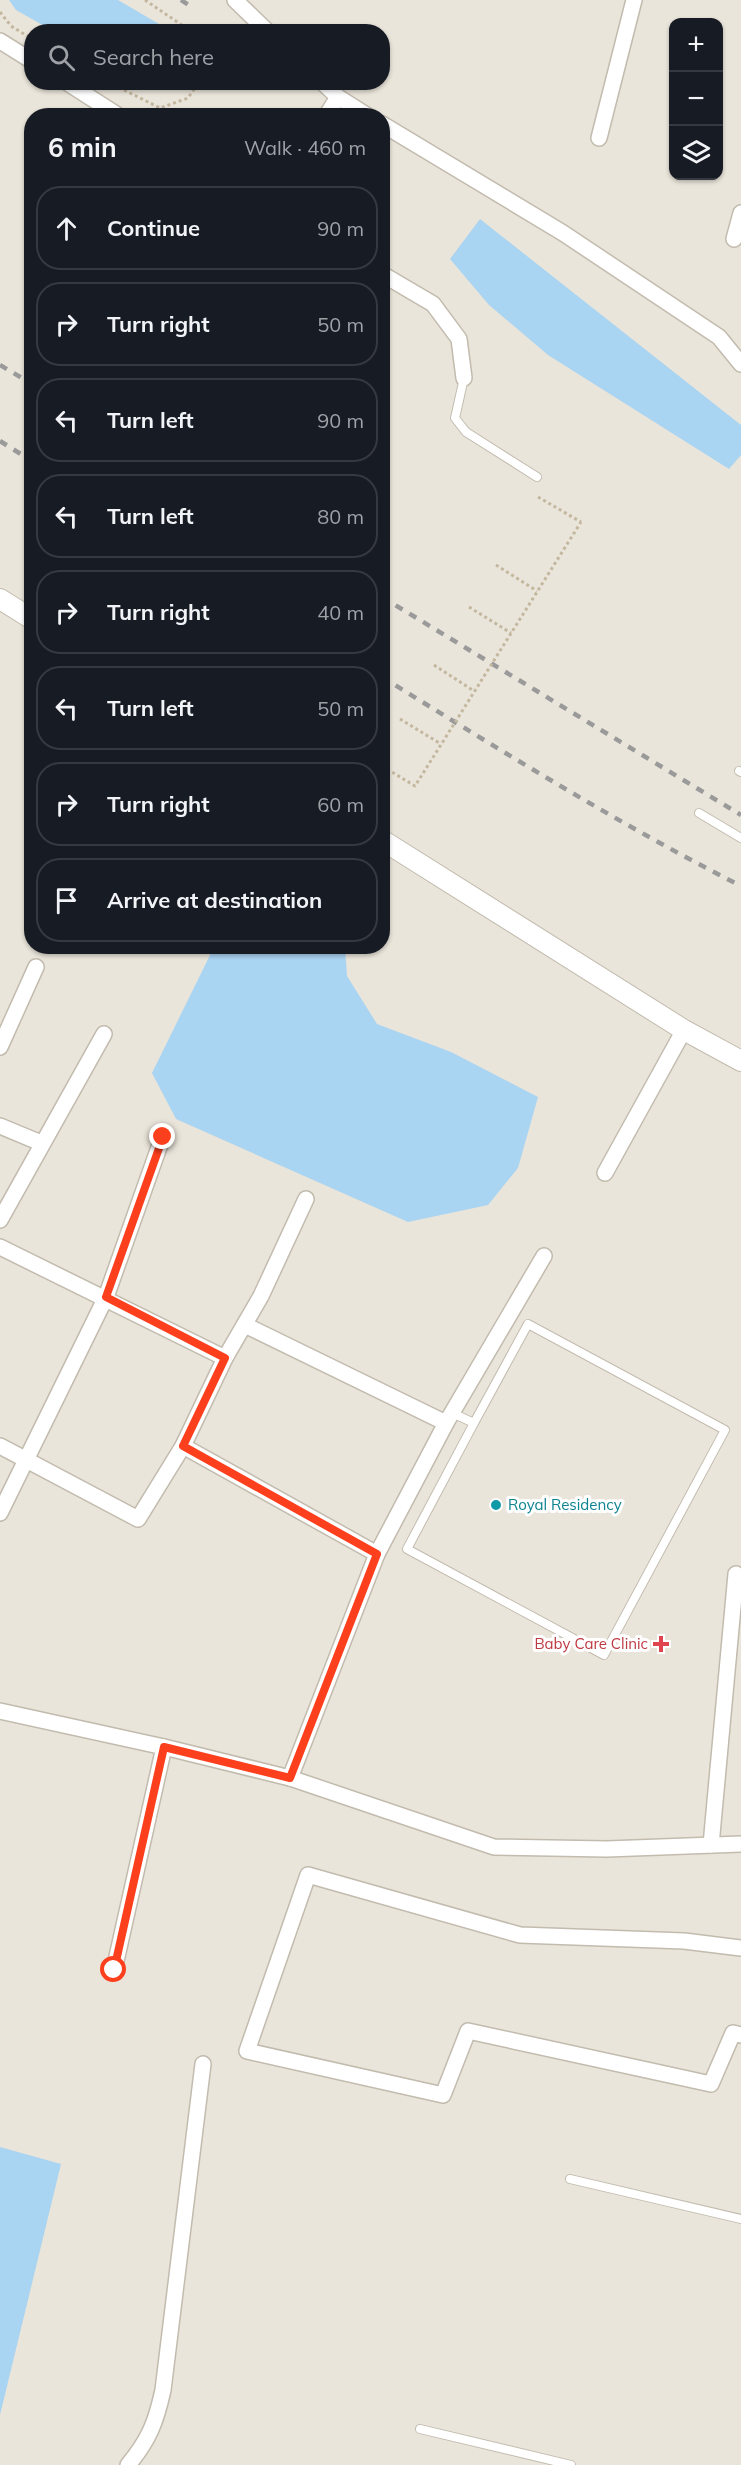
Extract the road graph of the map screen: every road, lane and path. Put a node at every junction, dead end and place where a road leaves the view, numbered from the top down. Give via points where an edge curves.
1 (145, 0) edge
2 (235, 0) edge
3 (634, 0) edge
4 (0, 12) edge
5 (180, 24) edge
6 (260, 24) edge
7 (24, 34) edge
8 (0, 41) edge
9 (24, 56) edge
10 (78, 90) edge
11 (124, 90) edge
12 (194, 90) edge
13 (331, 90) edge
14 (338, 97) junction
15 (107, 108) edge
16 (160, 108) edge
17 (160, 108) edge
18 (331, 108) edge
19 (355, 108) edge
20 (390, 129) edge
21 (598, 138) dead end
22 (741, 213) edge
23 (734, 239) dead end
24 (390, 279) edge
25 (741, 364) edge
26 (464, 378) joint
27 (537, 477) dead end
28 (538, 497) dead end
29 (496, 565) dead end
30 (537, 591) junction
31 (0, 600) edge
32 (469, 607) dead end
33 (24, 614) edge
34 (511, 633) junction
35 (434, 665) dead end
36 (474, 691) junction
37 (400, 719) dead end
38 (441, 744) junction
39 (390, 771) edge
40 (699, 813) dead end
41 (741, 838) edge
42 (390, 845) edge
43 (36, 966) dead end
44 (684, 1030) junction
45 (104, 1034) dead end
46 (0, 1047) edge
47 (741, 1060) edge
48 (0, 1126) edge
49 (163, 1137) dead end
50 (41, 1143) junction
51 (605, 1173) dead end
52 (306, 1199) dead end
53 (0, 1220) edge
54 (0, 1247) edge
55 (544, 1256) dead end
56 (106, 1297) junction
57 (245, 1325) junction
58 (225, 1358) junction
59 (449, 1418) junction
60 (474, 1423) junction
61 (0, 1446) edge
62 (183, 1446) junction
63 (25, 1458) junction
64 (0, 1513) edge
65 (377, 1554) junction
66 (736, 1574) dead end
67 (0, 1711) edge
68 (164, 1747) junction
69 (290, 1778) junction
70 (741, 1844) edge
71 (711, 1845) junction
72 (741, 1948) edge
73 (114, 1970) dead end
74 (741, 2035) edge
75 (203, 2064) dead end
76 (570, 2178) dead end
77 (741, 2219) edge
78 (420, 2428) dead end
79 (128, 2465) edge
80 (571, 2465) edge

1 - 5 path
2 - 6 street
3 - 21 street
4 - 7 path
8 - 9 street
10 - 15 street
11 - 16 path
12 - 17 path via 188,98
13 - 14 street
14 - 18 street
14 - 19 street
20 - 25 street via 563,233 719,337
22 - 23 street
24 - 26 street via 433,304 459,339
26 - 27 lane via 455,418 466,432
28 - 30 path, bridge via 581,522
29 - 30 path
30 - 34 path, bridge
31 - 33 street
32 - 34 path
34 - 36 path, bridge
35 - 36 path
36 - 38 path, bridge
37 - 38 path
38 - 39 path, bridge via 415,786
40 - 41 lane
42 - 44 street
43 - 46 street
44 - 47 street
44 - 51 street
45 - 50 street
48 - 50 street
49 - 56 street
50 - 53 street
52 - 57 street
54 - 56 street
55 - 59 street
56 - 58 street
56 - 63 street
57 - 58 street
57 - 59 street
58 - 62 street
59 - 60 lane
59 - 65 street
60 - 60 lane via 528,1324 725,1430 604,1655 407,1549
61 - 63 street
62 - 63 street via 138,1519
62 - 65 street
63 - 64 street
65 - 69 street
66 - 71 street
67 - 68 street
68 - 69 street
68 - 73 street
69 - 71 street via 494,1847 607,1849
70 - 71 street
72 - 74 street via 684,1941 520,1935 308,1875 247,2051 442,2096 468,2031 711,2084 733,2033
75 - 79 street via 163,2390 146,2444
76 - 77 lane
78 - 80 lane

